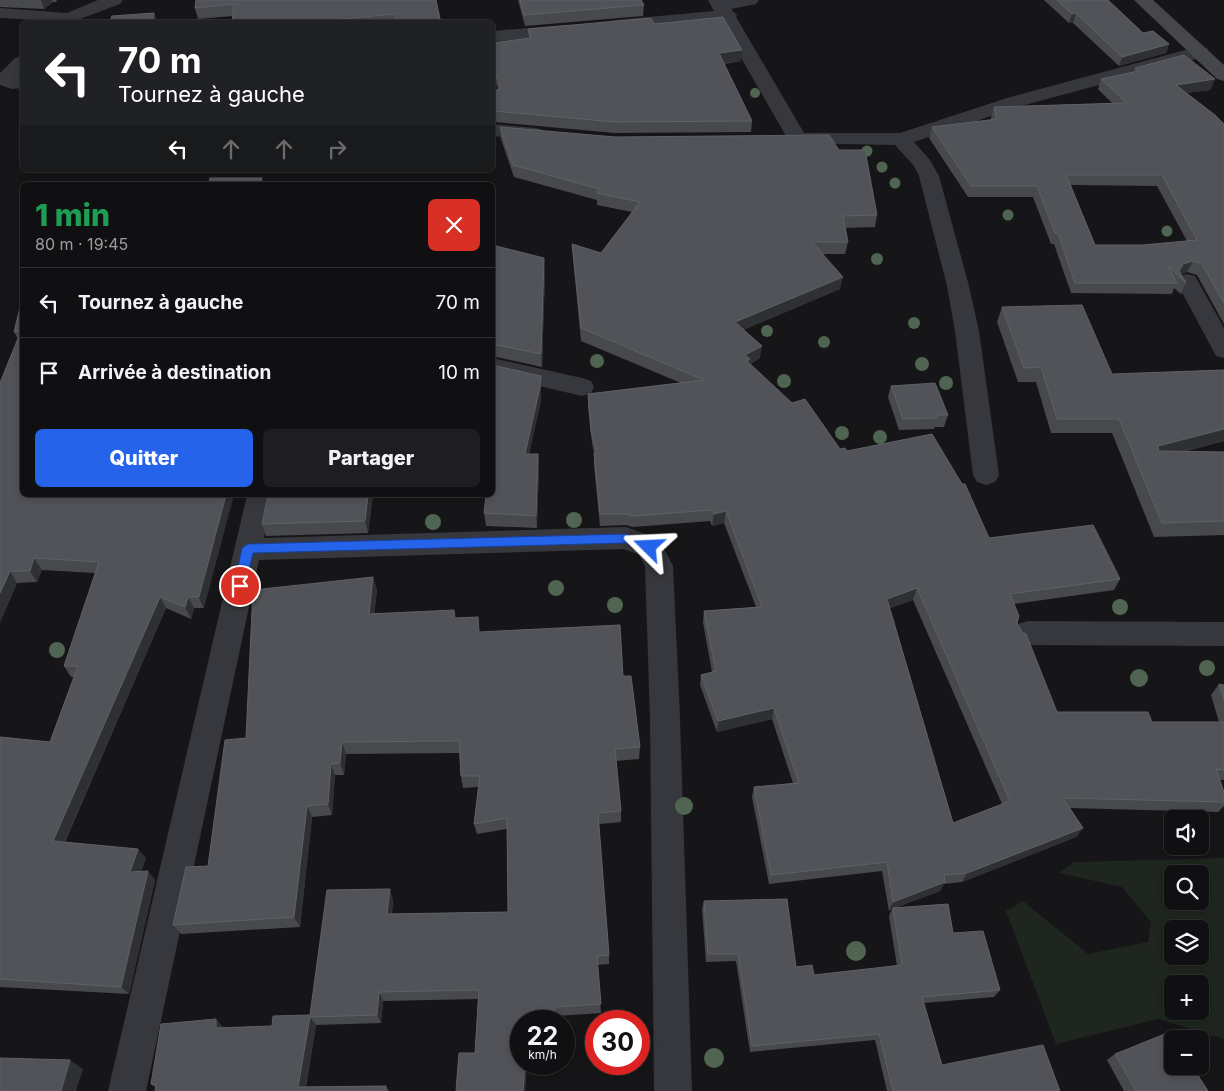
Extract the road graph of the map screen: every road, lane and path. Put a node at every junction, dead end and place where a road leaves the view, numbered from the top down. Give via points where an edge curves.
1 (114, 0) edge
2 (750, 0) edge
3 (1143, 0) edge
4 (722, 6) edge
5 (0, 13) edge
6 (67, 20) edge
7 (600, 26) edge
8 (581, 28) edge
9 (495, 37) edge
10 (1200, 52) junction
11 (20, 64) edge
12 (1224, 75) edge
13 (20, 82) edge
14 (495, 130) edge
15 (559, 136) edge
16 (900, 139) junction
17 (1186, 281) edge
18 (1224, 350) edge
19 (495, 367) edge
20 (582, 387) dead end
21 (986, 476) dead end
22 (260, 497) edge
23 (248, 548) junction
24 (1028, 632) dead end
25 (1224, 634) edge
26 (127, 1091) edge
27 (673, 1091) edge

1 - 6 street
2 - 4 street
3 - 10 main road
4 - 7 street
4 - 16 street via 789,139
5 - 6 street
8 - 9 street
10 - 12 main road
10 - 16 street via 1014,102
11 - 13 street via 6,81
14 - 15 street
16 - 21 street via 923,164 929,176 958,286
17 - 18 street
19 - 20 street
22 - 23 street
23 - 26 street
23 - 27 street via 626,538 649,547 659,566
24 - 25 street

